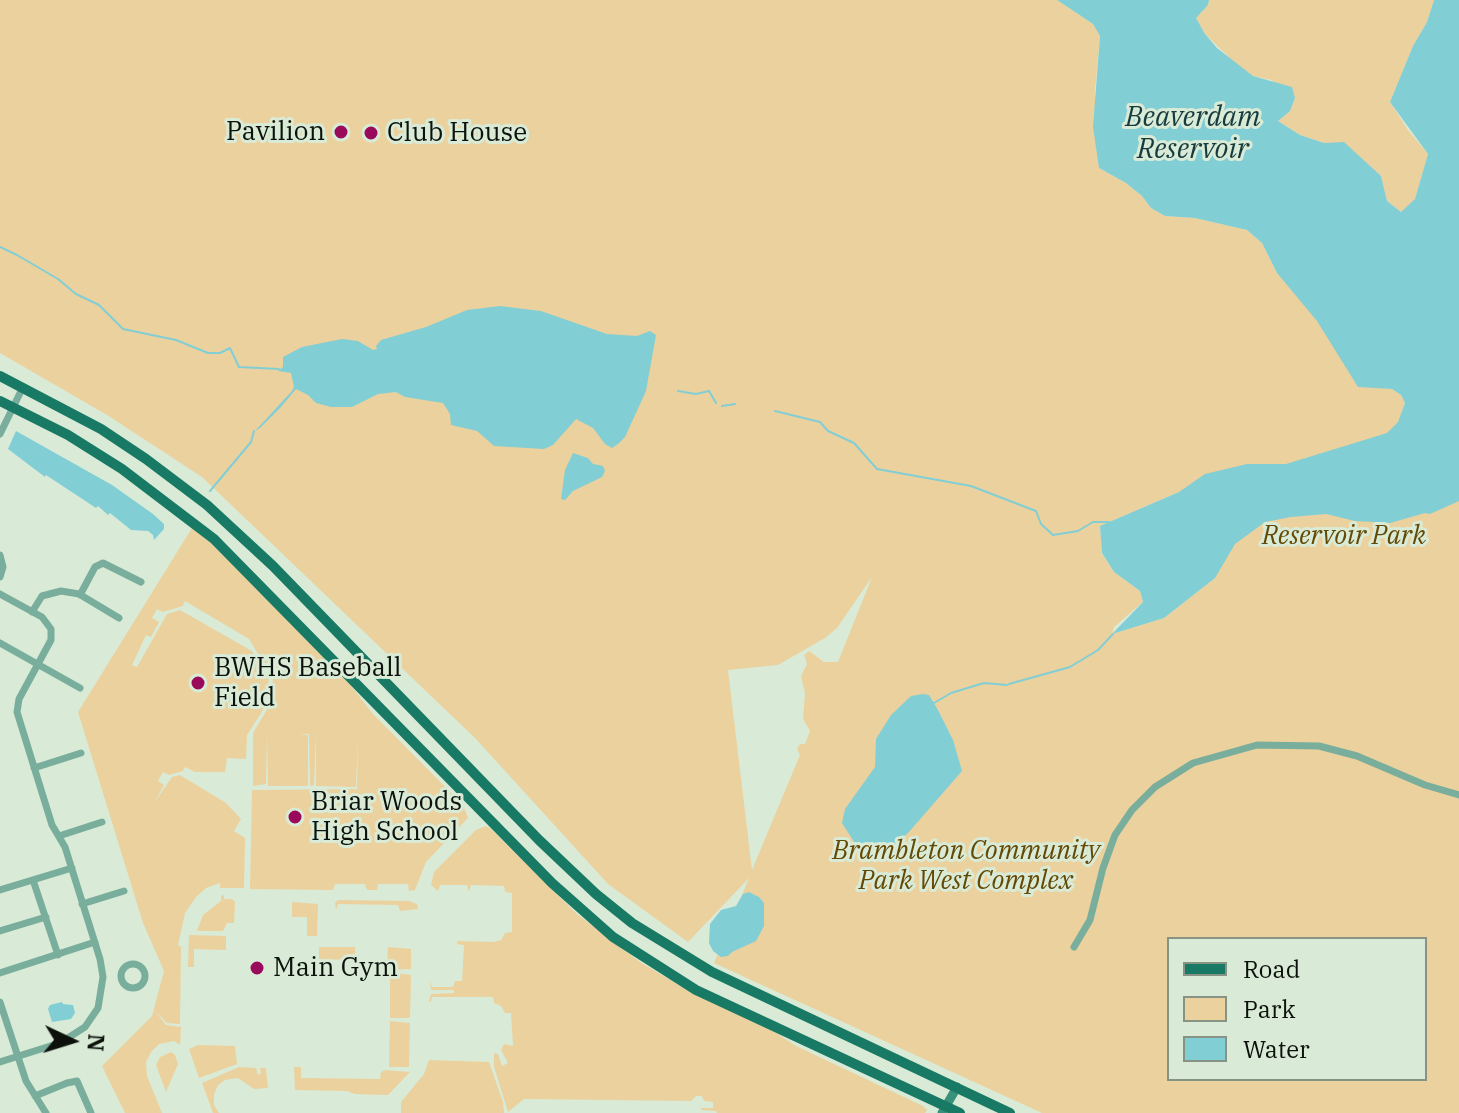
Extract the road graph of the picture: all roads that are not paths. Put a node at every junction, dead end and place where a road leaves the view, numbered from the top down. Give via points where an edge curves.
1 (0, 376) edge
2 (23, 387) junction
3 (0, 401) edge
4 (14, 407) junction
5 (0, 434) edge
6 (0, 555) edge
7 (0, 577) edge
8 (141, 582) dead end
9 (0, 594) edge
10 (80, 595) junction
11 (32, 612) junction
12 (119, 618) dead end
13 (0, 643) edge
14 (38, 665) junction
15 (80, 688) dead end
16 (81, 753) dead end
17 (34, 768) junction
18 (1459, 795) edge
19 (102, 822) dead end
20 (59, 836) junction
21 (72, 868) junction
22 (33, 880) junction
23 (0, 890) edge
24 (124, 891) dead end
25 (82, 904) junction
26 (46, 917) junction
27 (0, 931) edge
28 (95, 942) junction
29 (1074, 947) dead end
30 (58, 955) junction
31 (0, 973) edge
32 (103, 977) junction
33 (121, 977) dead end
34 (0, 1002) edge
35 (17, 1057) junction
36 (0, 1062) edge
37 (957, 1087) junction
38 (35, 1096) junction
39 (944, 1110) edge
40 (46, 1113) edge
41 (91, 1113) edge
42 (960, 1113) edge
43 (1010, 1113) edge

1 - 2 main road
2 - 4 street
2 - 37 main road via 122,442 236,530 612,908 712,972
3 - 4 main road
4 - 5 street
4 - 39 main road via 122,469 214,539 552,883 613,937 696,990
6 - 7 street
8 - 10 street via 103,563 95,567
9 - 11 street
10 - 11 street via 51,593 40,598
10 - 12 street
11 - 14 street via 52,633
13 - 14 street
14 - 15 street
14 - 17 street via 17,707
16 - 17 street
17 - 20 street
18 - 29 street via 1319,746 1257,745 1193,763 1155,787 1115,835 1090,920
19 - 20 street
20 - 21 street
21 - 22 street
21 - 25 street
22 - 23 street
22 - 26 street
24 - 25 street
25 - 28 street
26 - 27 street
26 - 30 street
28 - 30 street
28 - 32 street
30 - 31 street
32 - 33 street
32 - 35 street via 98,1008 85,1027 60,1043
34 - 35 street
35 - 36 street
35 - 38 street
37 - 39 main road
37 - 43 main road
38 - 40 street
38 - 41 street via 77,1081
39 - 42 main road

